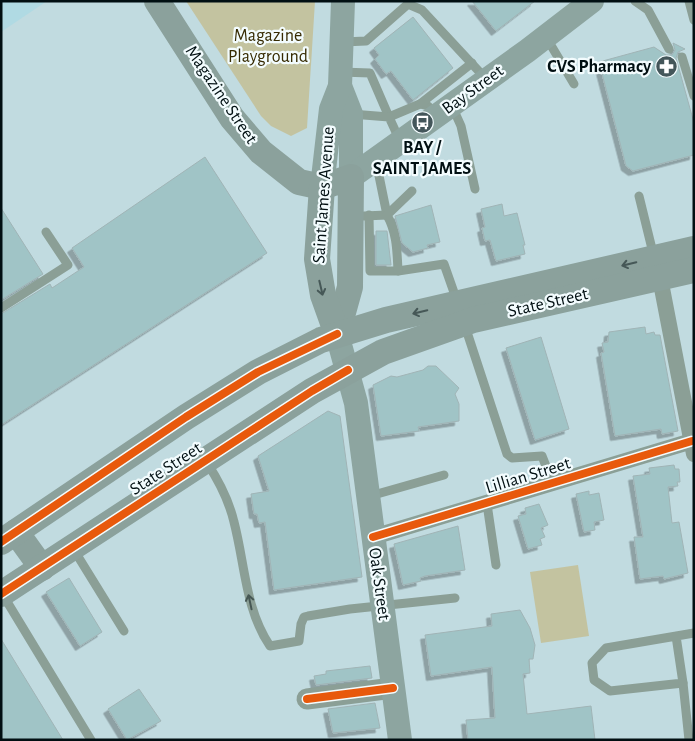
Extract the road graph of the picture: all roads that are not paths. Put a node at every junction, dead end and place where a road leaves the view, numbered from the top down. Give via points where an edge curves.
1 (157, 1) edge
2 (343, 1) edge
3 (592, 1) edge
4 (635, 1) edge
5 (689, 1) edge
6 (694, 20) edge
7 (545, 37) junction
8 (342, 42) junction
9 (669, 49) dead end
10 (682, 57) dead end
11 (480, 71) junction
12 (341, 78) junction
13 (574, 84) dead end
14 (694, 96) edge
15 (436, 109) junction
16 (351, 114) junction
17 (389, 117) junction
18 (400, 142) junction
19 (376, 161) junction
20 (351, 177) junction
21 (322, 187) junction
22 (475, 189) dead end
23 (412, 191) dead end
24 (639, 196) dead end
25 (387, 215) junction
26 (360, 216) junction
27 (46, 232) dead end
28 (694, 249) edge
29 (657, 268) junction
30 (694, 270) edge
31 (398, 271) junction
32 (1, 308) edge
33 (461, 314) junction
34 (337, 334) junction
35 (348, 370) junction
36 (693, 448) edge
37 (206, 461) junction
38 (444, 475) dead end
39 (553, 484) junction
40 (367, 497) junction
41 (487, 504) junction
42 (8, 537) edge
43 (373, 537) junction
44 (73, 547) junction
45 (496, 565) dead end
46 (42, 568) junction
47 (2, 594) edge
48 (455, 598) dead end
49 (382, 605) junction
50 (124, 630) dead end
51 (694, 633) edge
52 (676, 636) junction
53 (683, 683) junction
54 (393, 688) junction
55 (307, 700) dead end
56 (91, 740) edge
57 (400, 740) edge
58 (689, 740) edge

1 - 21 main road, Magazine Street via 250,142 299,182
2 - 8 main road, Saint James Avenue
3 - 7 main road, Bay Street
4 - 9 lane via 648,10
5 - 6 lane
7 - 11 main road, Bay Street
7 - 13 lane
8 - 11 lane via 366,41 408,4 422,10
8 - 12 main road, Saint James Avenue
10 - 14 lane
11 - 15 main road, Bay Street
11 - 15 lane
12 - 16 main road, Saint James Avenue
12 - 17 lane via 370,73
12 - 21 main road, Saint James Avenue via 331,109
15 - 17 lane
15 - 18 main road, Bay Street
15 - 22 lane via 461,126
16 - 17 lane
16 - 20 main road, Saint James Avenue
17 - 18 lane
18 - 19 main road, Bay Street
19 - 20 main road, Bay Street
19 - 25 lane
20 - 21 main road
20 - 26 main road, Saint James Avenue
21 -> 34 main road, Saint James Avenue via 317,259 323,295
23 - 25 lane
24 - 29 lane
25 - 26 lane
25 - 31 lane via 393,225
26 - 31 lane via 371,247 370,272
26 - 34 main road, Saint James Avenue via 350,287
27 - 32 lane via 68,265
28 - 29 main road, State Street
29 - 30 main road, State Street
29 - 33 main road, State Street
29 - 36 street
31 - 33 lane via 444,264
33 -> 34 main road, State Street via 368,324
33 - 35 main road, State Street
33 - 39 lane via 508,454 512,458 542,456
34 - 35 main road, Saint James Avenue
34 - 42 main road, State Street via 258,372 186,416
35 - 37 main road, State Street
35 - 40 main road, Oak Street via 356,402
36 - 39 street, Lillian Street
37 - 44 main road, State Street
49 -> 37 lane via 304,617 299,641 270,646 252,609 234,520 219,481
38 - 40 lane
39 - 41 street, Lillian Street
40 - 43 main road, Oak Street
41 - 43 street, Lillian Street
41 - 45 lane
42 - 46 main road
43 - 49 main road, Oak Street
44 - 46 main road, State Street
44 - 50 lane
46 - 47 main road, State Street
47 - 56 lane
48 - 49 lane
49 - 54 main road, Oak Street
51 - 52 lane
52 - 53 lane
52 - 53 lane via 606,648 592,663 594,680 610,691
53 - 58 lane
54 - 55 street
54 - 57 main road, Oak Street

